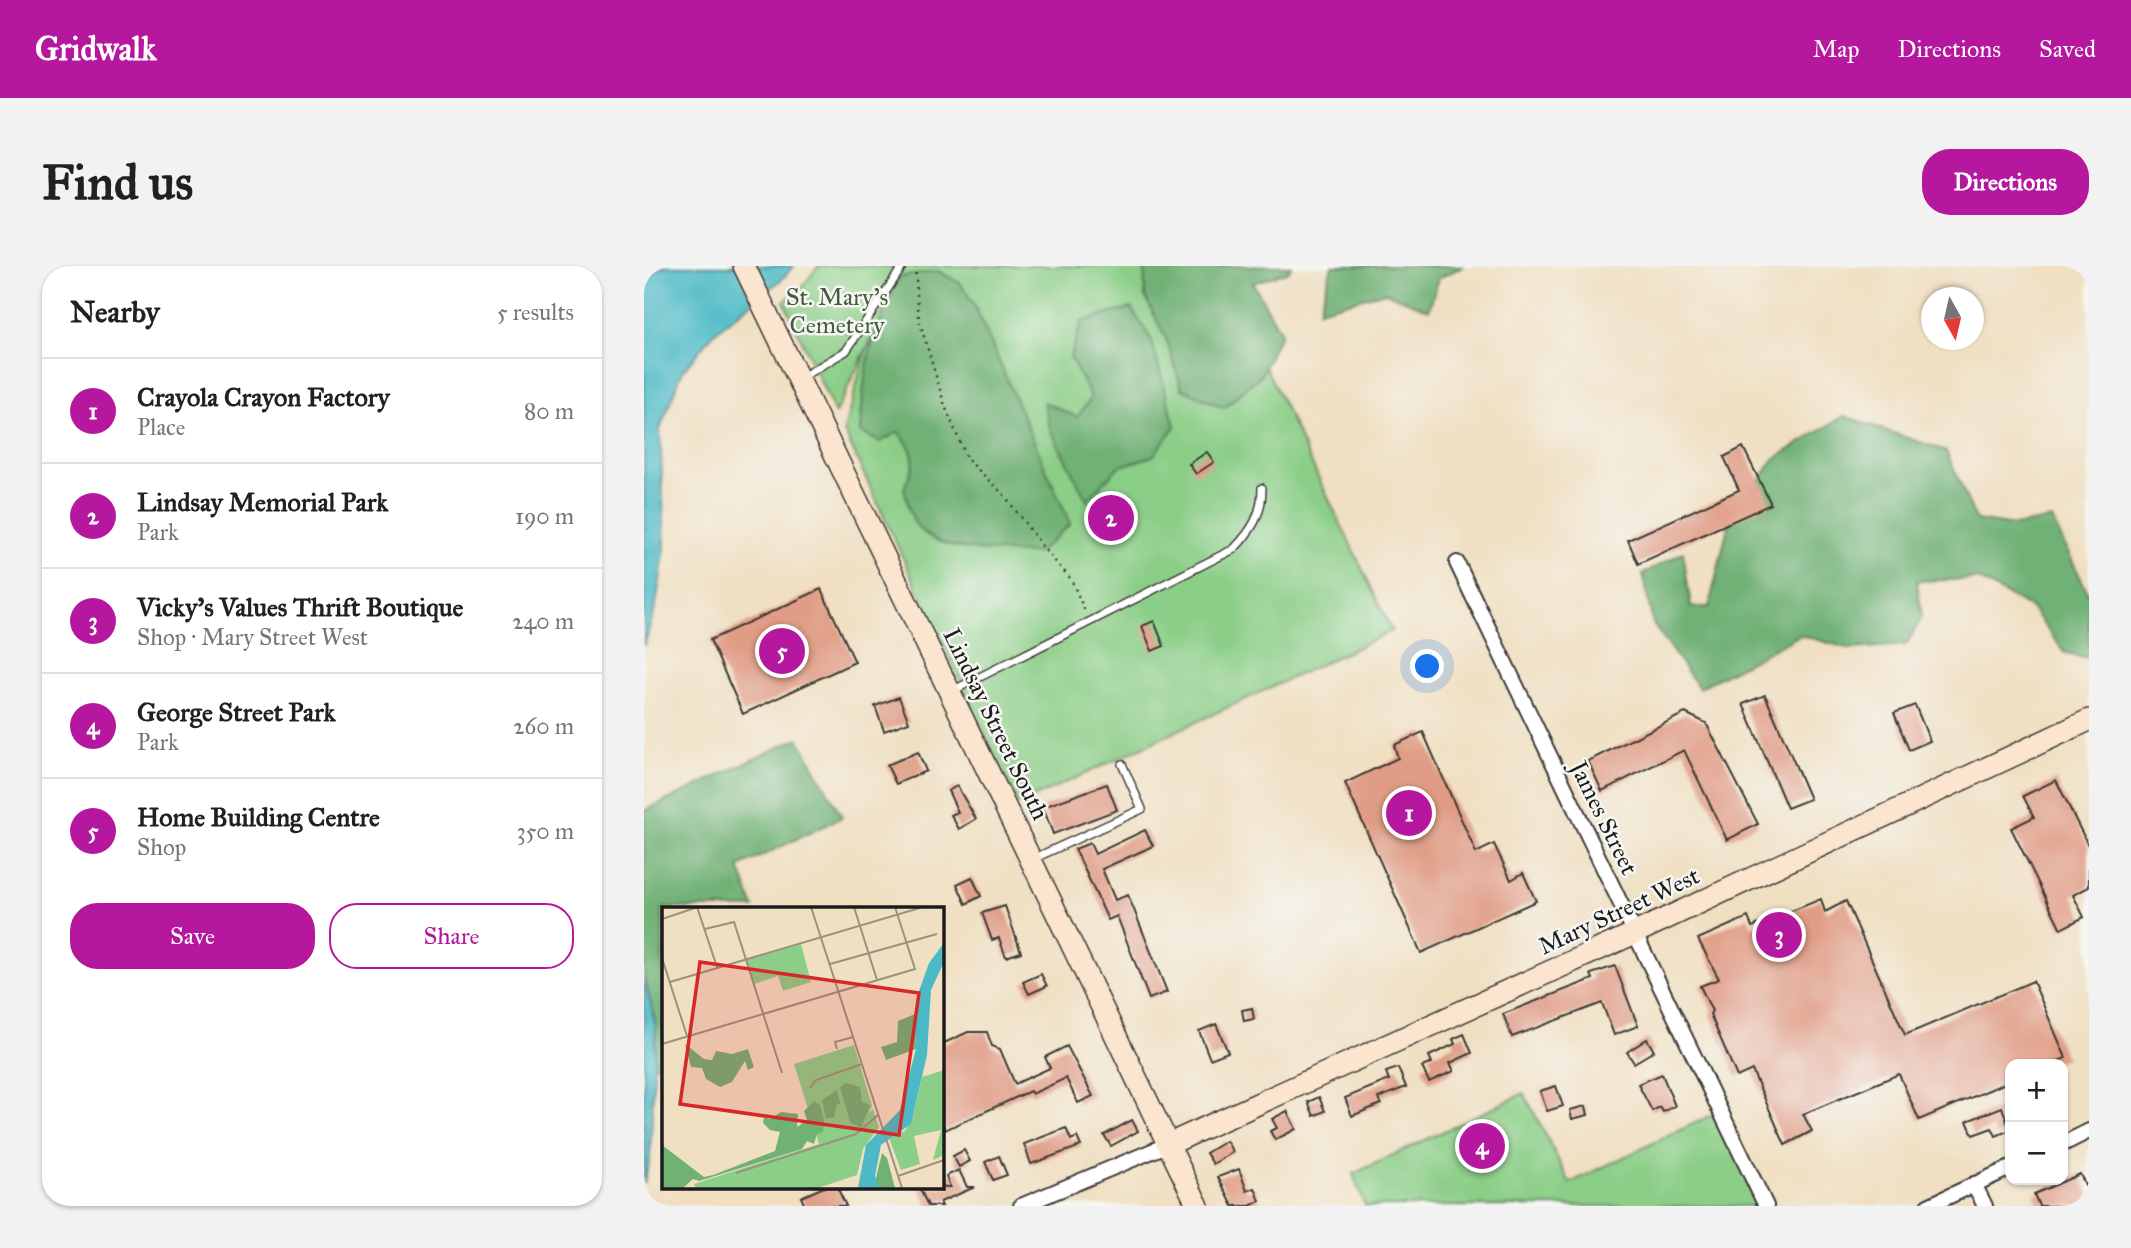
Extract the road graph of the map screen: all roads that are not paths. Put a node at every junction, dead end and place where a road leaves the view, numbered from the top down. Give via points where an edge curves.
1 (744, 266) edge
2 (903, 266) edge
3 (800, 378) junction
4 (1262, 488) dead end
5 (1457, 563) dead end
6 (951, 691) junction
7 (2089, 720) edge
8 (1122, 764) dead end
9 (1032, 859) junction
10 (1635, 933) junction
11 (2089, 1131) edge
12 (2068, 1141) edge
13 (1169, 1144) junction
14 (2005, 1170) edge
15 (1974, 1184) junction
16 (1021, 1206) edge
17 (1198, 1206) edge
18 (1766, 1206) edge
19 (1928, 1206) edge
20 (1985, 1206) edge

1 - 3 main road, Lindsay Street South
2 - 3 lane via 846,351
3 - 6 main road, Lindsay Street South
4 - 6 lane via 1258,516 1234,549
5 - 10 street, James Street
6 - 9 main road, Lindsay Street South
7 - 10 main road, Mary Street West
8 - 9 lane via 1142,809
9 - 13 main road, Lindsay Street South
10 - 13 main road, Mary Street West
10 - 18 street, James Street
11 - 12 street
13 - 16 street
13 - 17 main road, Lindsay Street South
14 - 15 street
15 - 19 street
15 - 20 street

